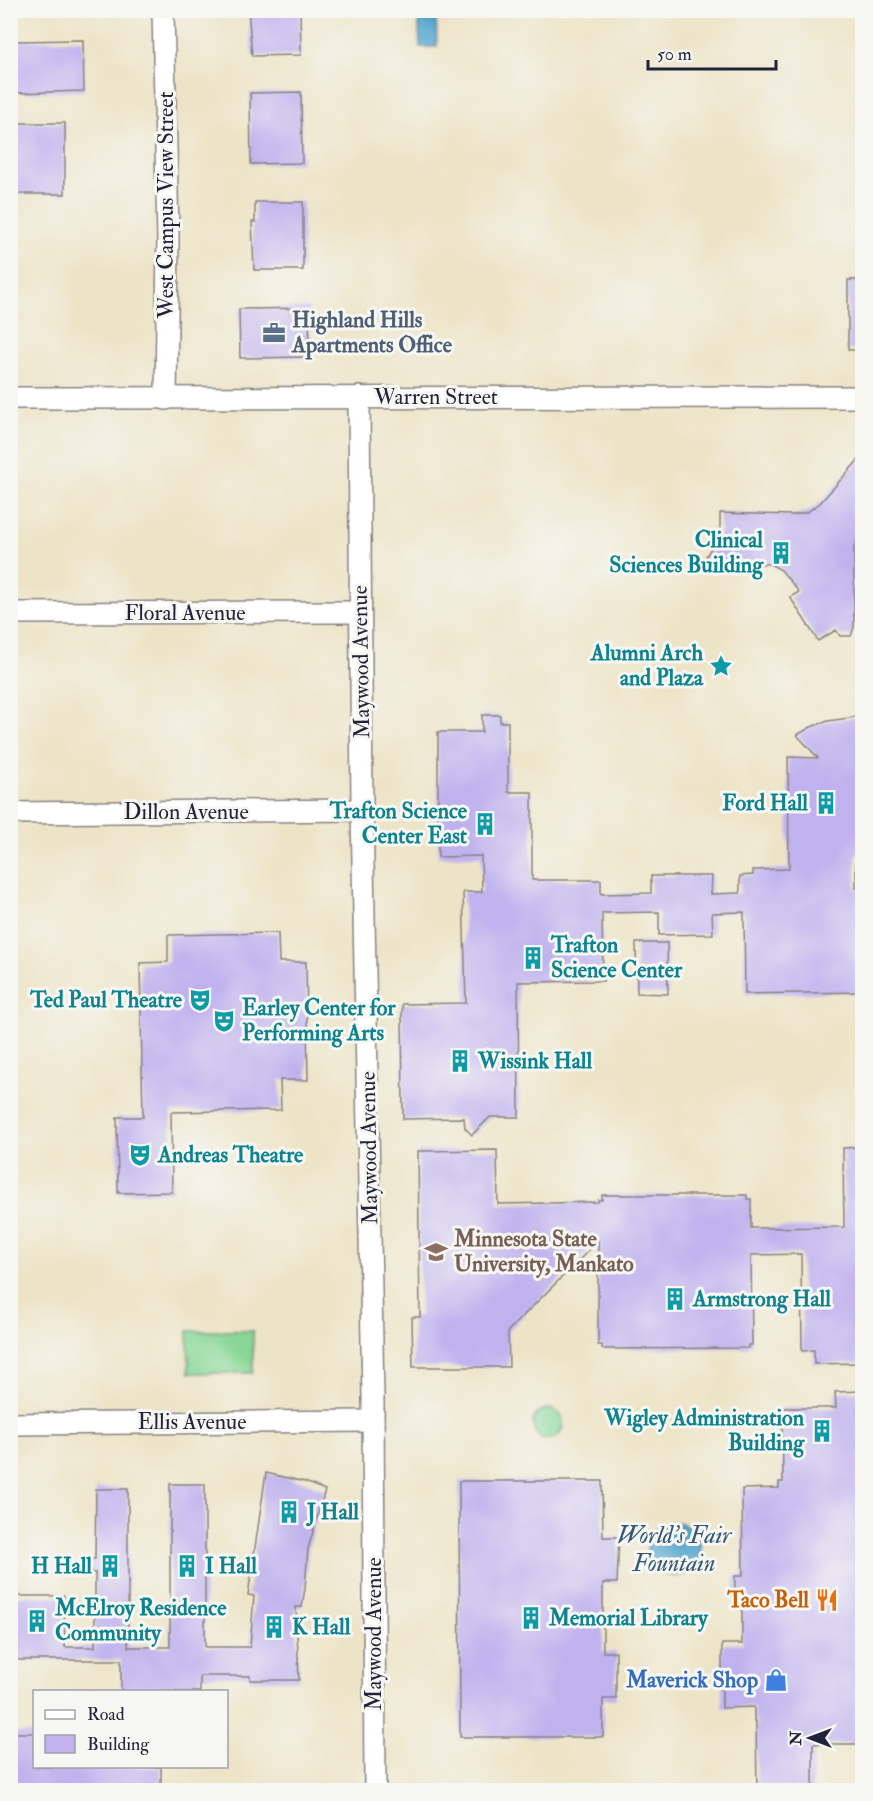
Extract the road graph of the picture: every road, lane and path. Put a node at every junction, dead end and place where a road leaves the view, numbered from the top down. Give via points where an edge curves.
1 (164, 10) edge
2 (862, 396) edge
3 (359, 397) junction
4 (10, 398) edge
5 (166, 399) junction
6 (360, 612) junction
7 (10, 613) edge
8 (362, 810) junction
9 (10, 813) edge
10 (374, 1420) junction
11 (10, 1424) edge
12 (375, 1791) edge

1 - 5 street, West Campus View Street
2 - 3 street, Warren Street
3 - 5 street, Warren Street
3 - 6 street, Maywood Avenue
4 - 5 street, Warren Street
6 - 7 street, Floral Avenue
6 - 8 street, Maywood Avenue
8 - 9 street, Dillon Avenue
8 - 10 street, Maywood Avenue
10 - 11 street, Ellis Avenue
10 - 12 street, Maywood Avenue

